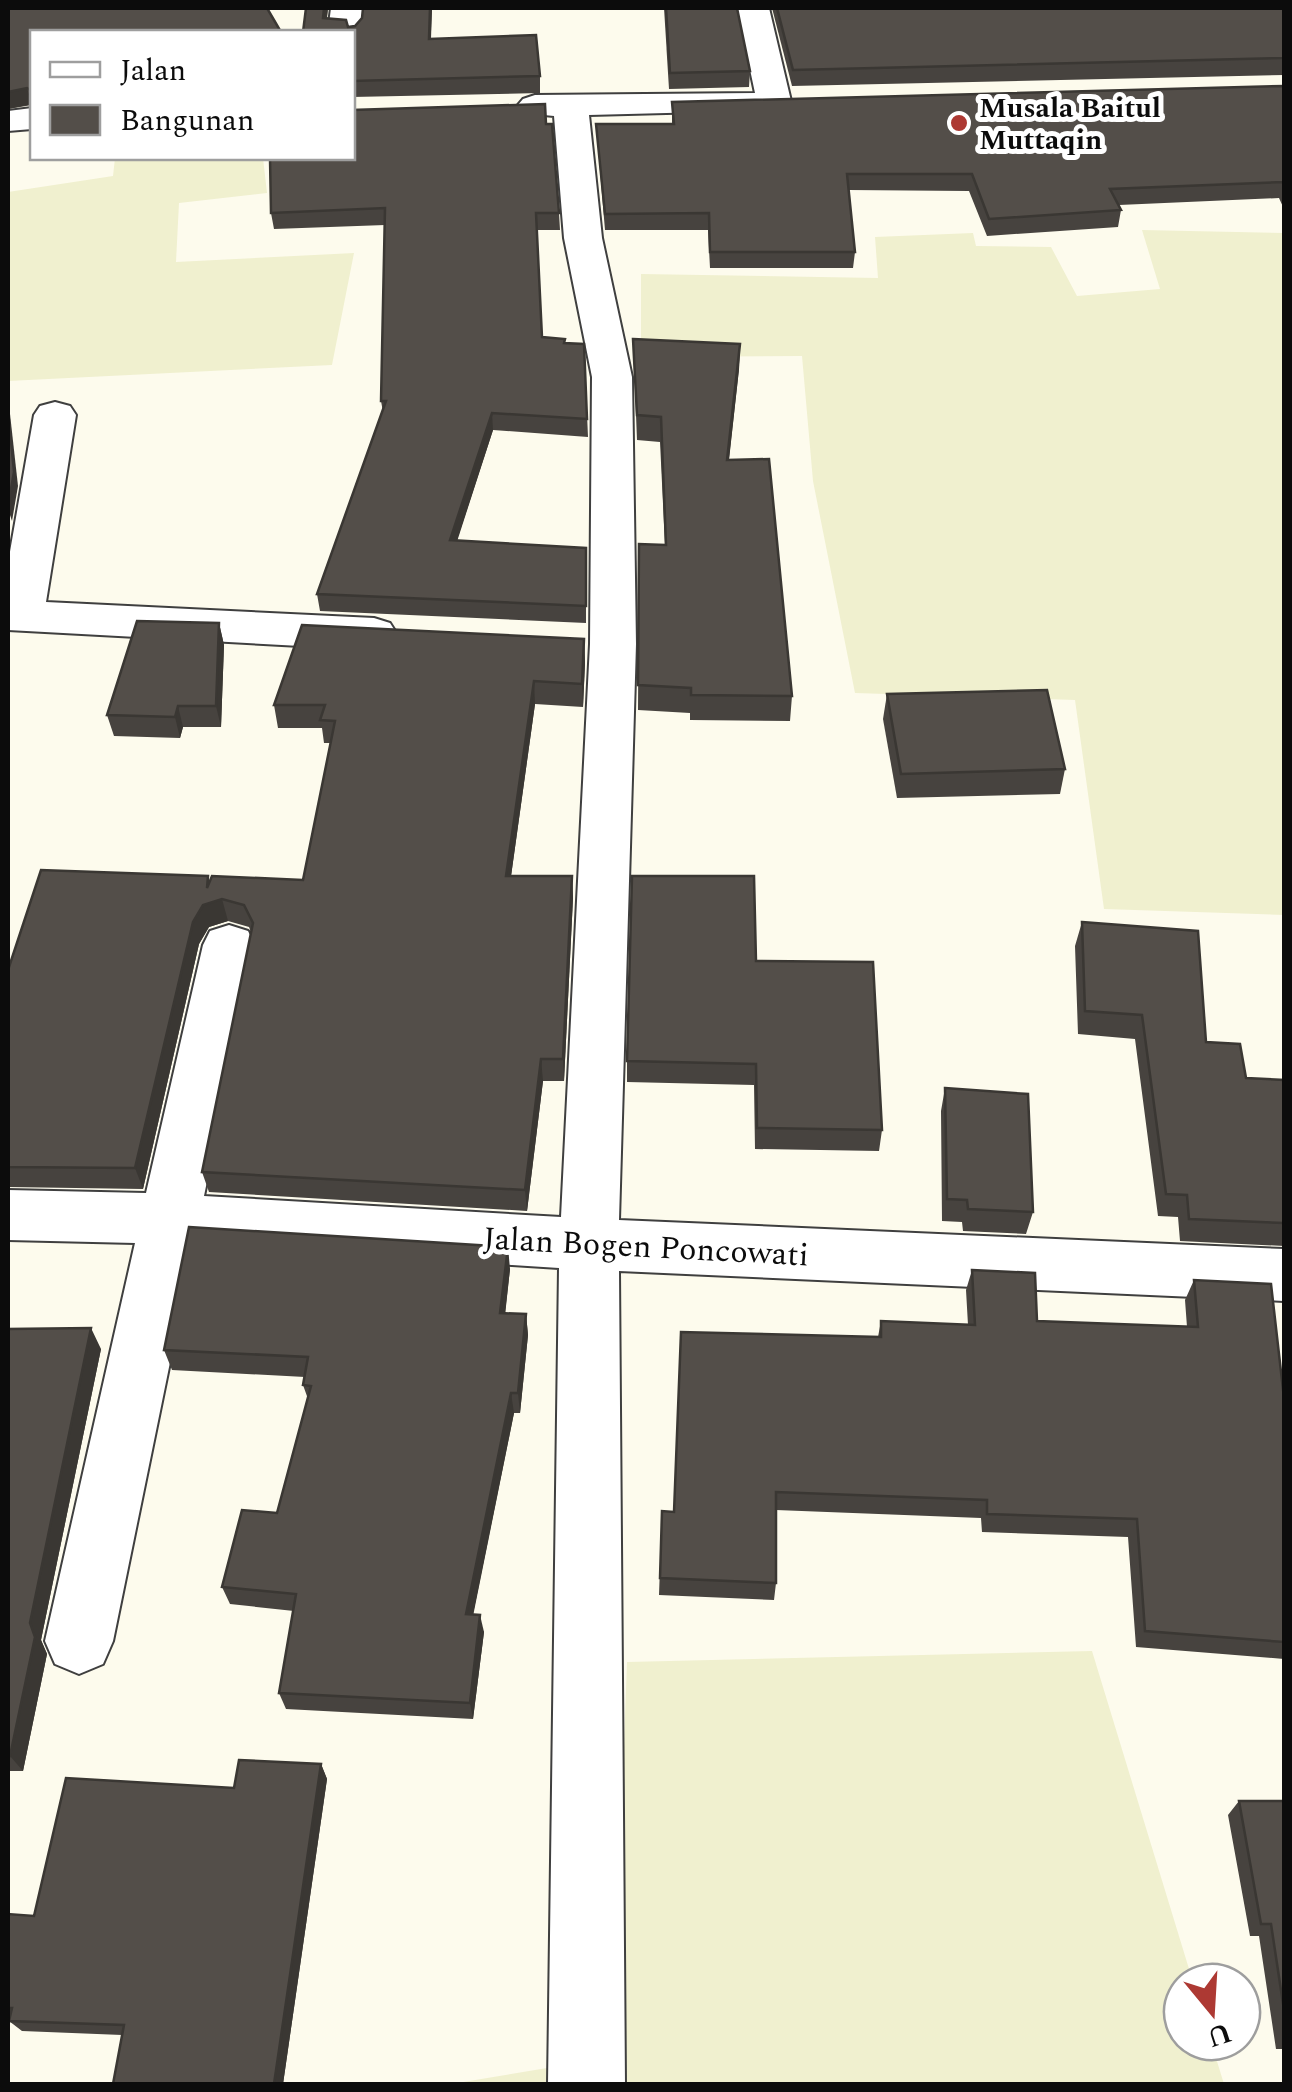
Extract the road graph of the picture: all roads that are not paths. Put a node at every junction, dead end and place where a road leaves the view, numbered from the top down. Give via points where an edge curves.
1 (753, 8) edge
2 (813, 100) edge
3 (774, 101) junction
4 (571, 106) junction
5 (502, 108) edge
6 (55, 415) dead end
7 (14, 616) edge
8 (417, 636) edge
9 (230, 945) dead end
10 (8, 1216) edge
11 (172, 1219) junction
12 (589, 1244) junction
13 (1284, 1279) edge
14 (79, 1640) dead end
15 (586, 2084) edge

1 - 3 street
2 - 3 street
3 - 4 street
4 - 5 street
4 - 12 street via 583,238 612,377 594,643
6 - 7 street
7 - 8 street
9 - 11 street
10 - 11 street, Jalan Bogen Poncowati
11 - 12 street, Jalan Bogen Poncowati
11 - 14 street
12 - 13 street, Jalan Bogen Poncowati
12 - 15 street

